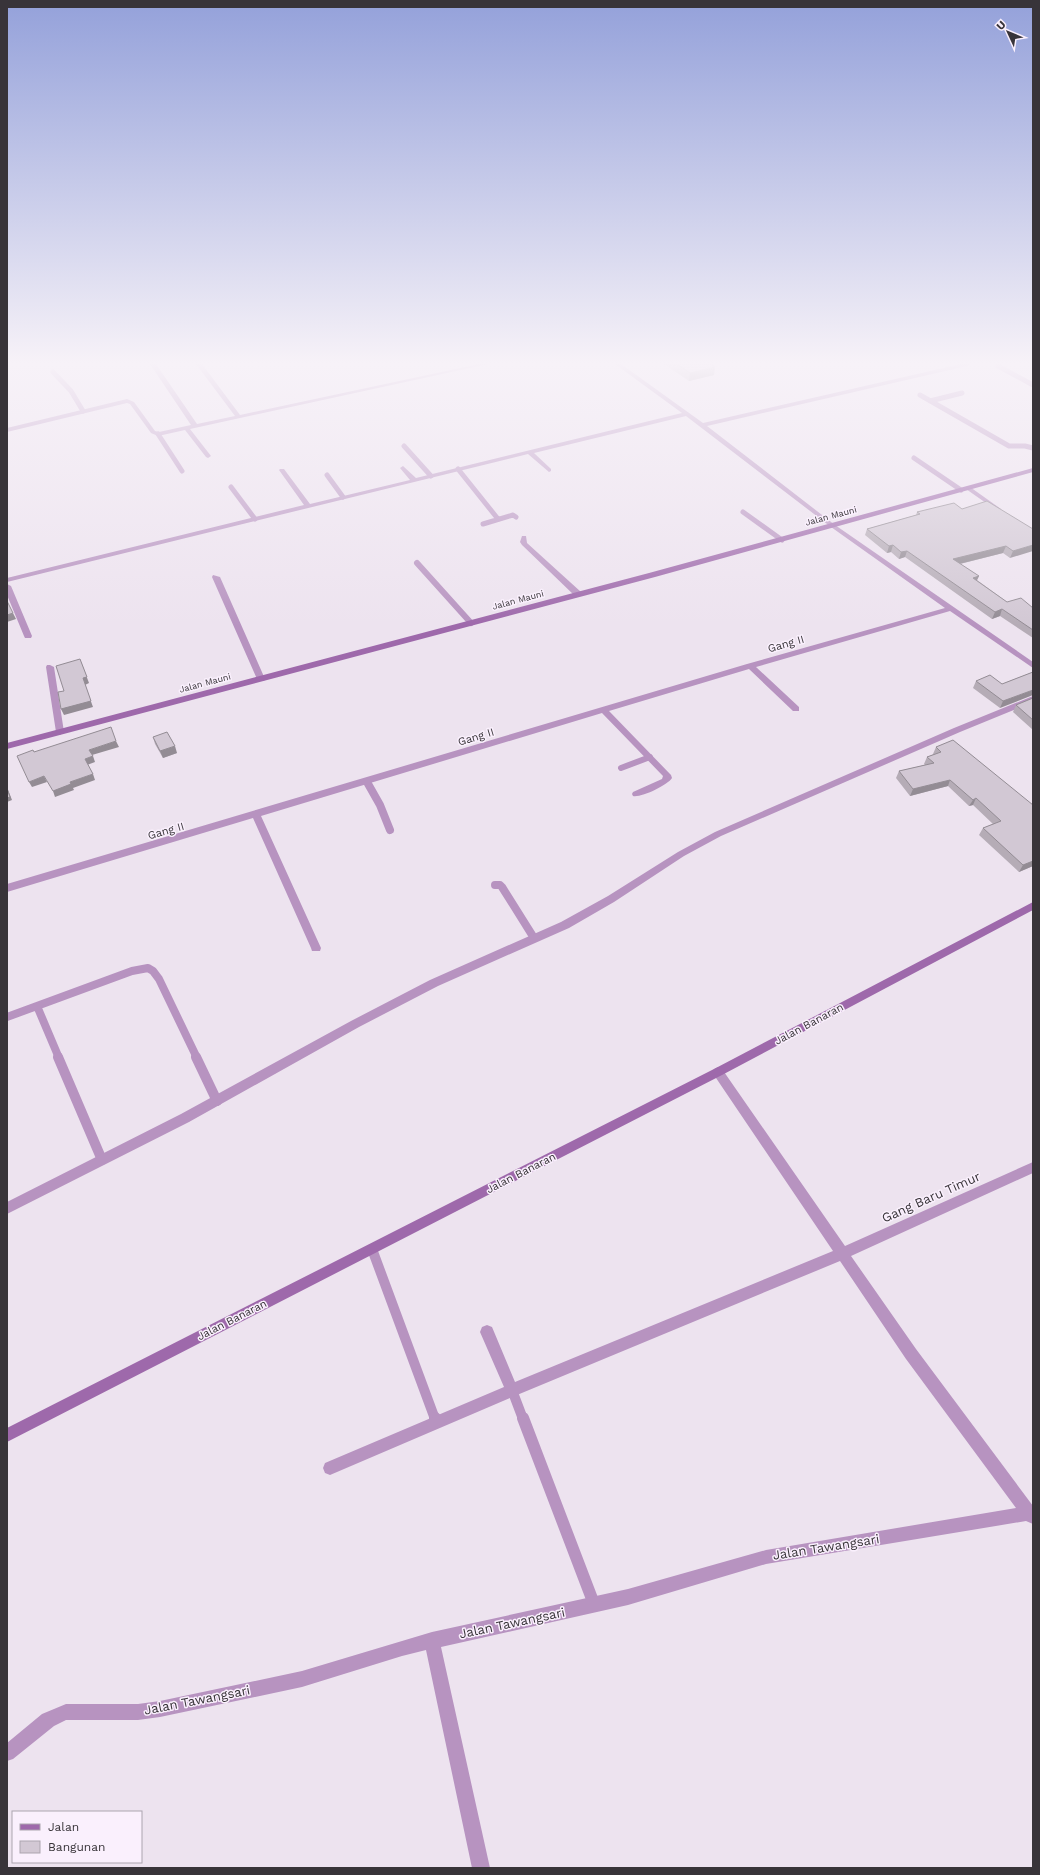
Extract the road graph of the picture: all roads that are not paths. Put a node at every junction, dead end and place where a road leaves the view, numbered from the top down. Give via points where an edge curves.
1 (169, 452) edge
2 (204, 452) edge
3 (409, 452) edge
4 (529, 452) joint
5 (736, 452) edge
6 (208, 456) dead end
7 (914, 458) dead end
8 (403, 468) dead end
9 (458, 469) junction
10 (282, 470) dead end
11 (549, 470) dead end
12 (1033, 470) edge
13 (182, 471) dead end
14 (327, 475) dead end
15 (431, 476) junction
16 (414, 480) junction
17 (231, 487) dead end
18 (965, 489) junction
19 (343, 497) junction
20 (308, 506) junction
21 (743, 512) dead end
22 (1006, 515) edge
23 (516, 517) dead end
24 (255, 519) junction
25 (498, 519) junction
26 (483, 524) dead end
27 (833, 526) junction
28 (524, 537) dead end
29 (782, 540) junction
30 (417, 563) dead end
31 (216, 577) dead end
32 (7, 580) edge
33 (7, 586) edge
34 (578, 594) junction
35 (952, 608) junction
36 (471, 623) junction
37 (28, 636) dead end
38 (50, 666) dead end
39 (750, 666) junction
40 (1033, 666) edge
41 (260, 679) junction
42 (1033, 699) edge
43 (796, 709) dead end
44 (603, 710) junction
45 (60, 732) junction
46 (7, 746) edge
47 (650, 757) junction
48 (621, 768) dead end
49 (367, 782) junction
50 (636, 794) dead end
51 (256, 816) junction
52 (390, 830) dead end
53 (495, 885) dead end
54 (7, 888) edge
55 (1033, 906) edge
56 (534, 938) junction
57 (316, 948) dead end
58 (37, 1006) junction
59 (7, 1017) edge
60 (718, 1072) junction
61 (217, 1100) junction
62 (102, 1160) junction
63 (1033, 1167) edge
64 (7, 1208) edge
65 (372, 1249) junction
66 (842, 1254) junction
67 (487, 1332) dead end
68 (512, 1390) junction
69 (436, 1422) junction
70 (7, 1435) edge
71 (330, 1468) dead end
72 (1031, 1516) edge
73 (594, 1604) junction
74 (432, 1640) junction
75 (7, 1753) edge
76 (481, 1868) edge

1 - 13 lane
2 - 6 street
3 - 15 lane
4 - 9 street
4 - 11 street
5 - 27 street
7 - 18 lane
8 - 16 street
9 - 15 street
9 - 25 lane
10 - 20 street
12 - 18 main road, Jalan Mauni
14 - 19 lane
15 - 16 street
16 - 19 street
17 - 24 lane
18 - 22 street
18 - 27 main road, Jalan Mauni
19 - 20 street
20 - 24 street
21 - 29 lane
23 - 25 lane via 513,515
24 - 32 street
25 - 26 lane
27 - 29 main road, Jalan Mauni
27 - 35 street
28 - 34 street via 522,542
29 - 34 main road, Jalan Mauni
30 - 36 lane
31 - 41 street
33 - 37 street
34 - 36 main road, Jalan Mauni
35 - 39 street, Gang II
35 - 40 street
36 - 41 main road, Jalan Mauni
38 - 45 street
39 - 43 street
39 - 44 street, Gang II
41 - 45 main road, Jalan Mauni
42 - 56 street via 718,834 681,854 588,913
44 - 47 street
44 - 49 street, Gang II
45 - 46 main road, Jalan Mauni
47 - 48 lane
47 - 50 street via 668,778
49 - 51 street, Gang II
49 - 52 lane
51 - 54 street, Gang II
51 - 57 street
53 - 56 lane via 502,887
55 - 60 main road, Jalan Banaran
56 - 61 street via 427,987
58 - 59 lane
58 - 61 lane via 132,971 148,968 159,979
58 - 62 lane
60 - 65 main road, Jalan Banaran
60 - 66 street
61 - 62 street
62 - 64 street
63 - 66 street, Gang Baru Timur
65 - 69 lane
65 - 70 main road, Jalan Banaran
66 - 68 street, Gang Baru Timur
66 - 72 street via 911,1354
67 - 68 street
68 - 69 street, Gang Baru Timur
68 - 73 lane
69 - 71 street, Gang Baru Timur
72 - 73 street, Jalan Tawangsari via 766,1557 628,1597
73 - 74 street, Jalan Tawangsari
74 - 75 street, Jalan Tawangsari via 302,1679 160,1709 138,1712 66,1712 48,1720
74 - 76 street

